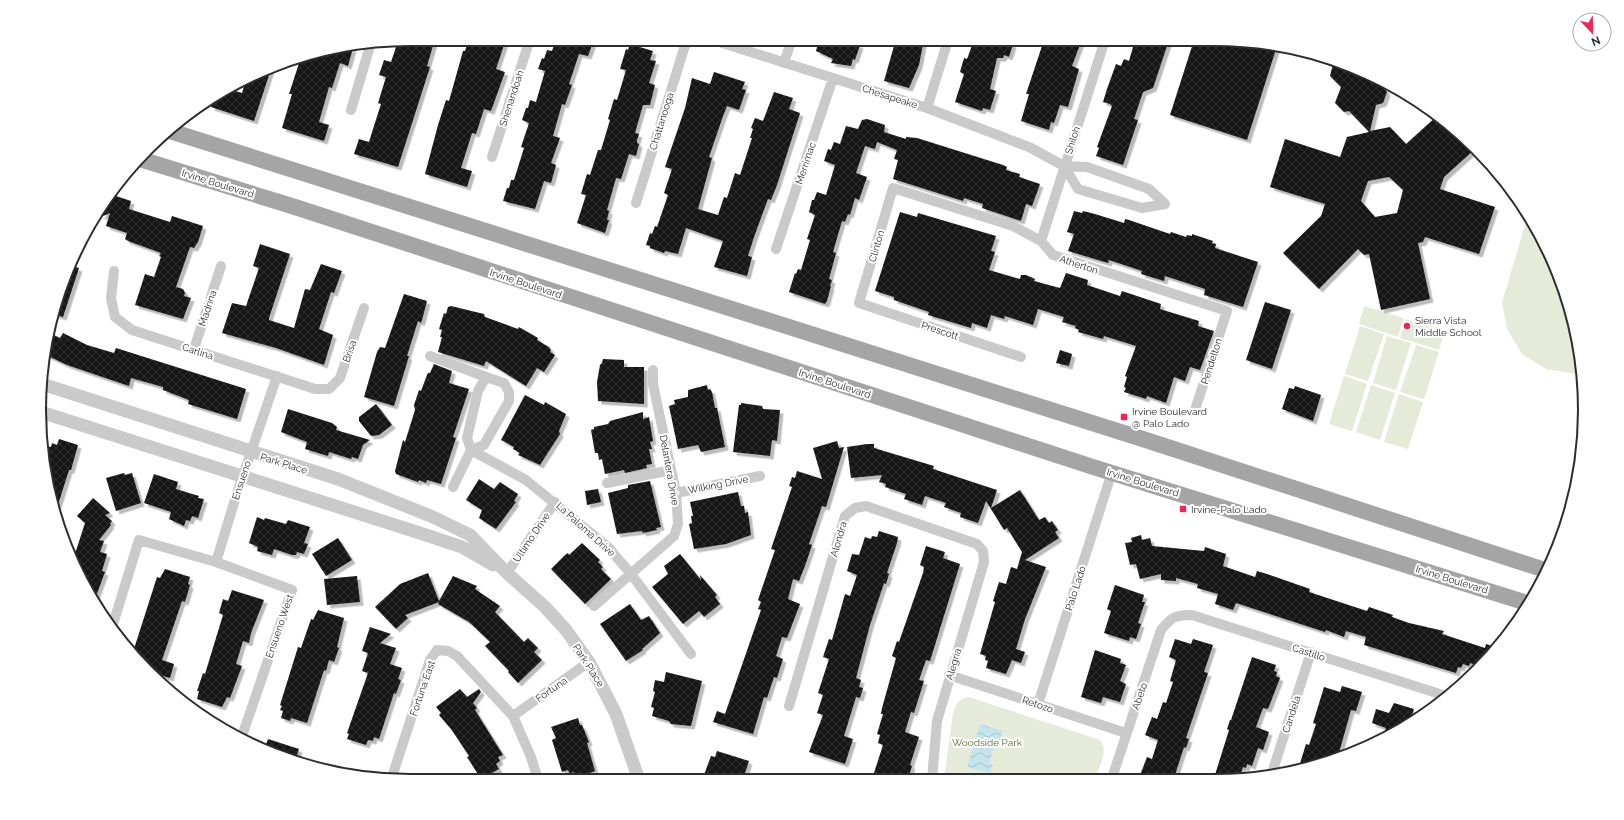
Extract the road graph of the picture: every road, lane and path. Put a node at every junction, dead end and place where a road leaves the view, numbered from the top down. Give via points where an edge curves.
1 (528, 46) edge
2 (685, 46) edge
3 (732, 46) edge
4 (790, 46) edge
5 (946, 46) edge
6 (1102, 46) edge
7 (369, 48) edge
8 (784, 63) junction
9 (834, 78) junction
10 (927, 108) junction
11 (350, 110) dead end
12 (174, 132) edge
13 (492, 157) dead end
14 (145, 161) edge
15 (1064, 166) junction
16 (893, 188) joint
17 (636, 203) dead end
18 (1041, 240) junction
19 (776, 249) dead end
20 (221, 266) dead end
21 (114, 270) dead end
22 (859, 303) joint
23 (364, 308) dead end
24 (1227, 311) joint
25 (194, 349) junction
26 (430, 356) dead end
27 (1021, 357) dead end
28 (653, 370) dead end
29 (277, 376) junction
30 (486, 377) junction
31 (47, 387) edge
32 (329, 389) joint
33 (1195, 410) dead end
34 (46, 414) edge
35 (471, 450) junction
36 (250, 452) junction
37 (671, 470) junction
38 (1112, 472) junction
39 (243, 476) junction
40 (760, 476) dead end
41 (607, 483) dead end
42 (453, 487) dead end
43 (676, 493) junction
44 (555, 502) junction
45 (983, 551) joint
46 (216, 562) junction
47 (1541, 569) edge
48 (507, 572) junction
49 (631, 574) junction
50 (1523, 602) edge
51 (594, 606) dead end
52 (1172, 618) joint
53 (114, 622) edge
54 (1311, 652) junction
55 (692, 654) dead end
56 (589, 662) junction
57 (949, 675) junction
58 (1441, 695) edge
59 (1038, 704) junction
60 (789, 706) dead end
61 (513, 716) junction
62 (243, 733) edge
63 (1126, 733) junction
64 (1273, 769) edge
65 (393, 773) edge
66 (536, 774) edge
67 (637, 774) edge
68 (932, 774) edge
69 (1113, 774) edge

1 - 13 street, Shenandoah
2 - 17 street, Chattanooga
3 - 8 street, Chesapeake
4 - 8 street
5 - 10 street
6 - 15 street, Shiloh
7 - 11 street
8 - 9 street, Chesapeake
9 - 10 street, Chesapeake
9 - 19 street, Merrimac
10 - 15 street, Chesapeake via 1029,147
12 - 47 main road via 1156,443
14 - 38 main road, Irvine Boulevard
15 - 15 street, Chesapeake via 1078,189 1142,208 1165,204 1149,189 1087,167
15 - 18 street, Shiloh
16 - 18 street, Atherton via 1013,226
16 - 22 street, Clinton
18 - 24 street, Atherton via 1053,255
20 - 25 street, Madrina
21 - 25 street, Carlina via 111,298 115,317 132,330
22 - 27 street, Prescott
23 - 32 street, Brisa via 340,378
24 - 33 street, Pendelton
25 - 29 street, Carlina
26 - 30 street
28 - 37 street, Delantera Drive via 653,384
29 - 32 street, Carlina via 315,389
29 - 36 street, Ensueno
30 - 35 street via 478,391 467,438
30 - 35 street via 504,384 509,392 509,401 484,445
31 - 36 street, Park Place
34 - 39 street, Park Place
35 - 42 street
35 - 44 street, La Paloma Drive via 526,480
36 - 39 street, Ensueno
36 - 48 street, Park Place via 338,479 433,517 470,535
37 - 41 street
37 - 43 street, Delantera Drive
38 - 50 main road, Irvine Boulevard
38 - 59 street, Palo Lado
39 - 46 street, Ensueno
39 - 48 street, Park Place via 462,548
40 - 43 street, Wilking Drive
43 - 49 street, Delantera Drive via 678,524 674,536
44 - 48 street, Ultimo Drive
44 - 49 street, La Paloma Drive via 608,547
45 - 57 street, Alegria via 984,562
45 - 60 street, Alondra via 977,544 866,506 854,508 845,516
46 - 53 street via 139,540
46 - 62 street, Ensueno West via 292,590
48 - 56 street, Park Place via 566,630
49 - 51 street, Delantera Drive
49 - 55 street, La Paloma Drive
52 - 54 street, Castillo via 1192,615
52 - 63 street, Abeto via 1161,630
54 - 58 street, Castillo
54 - 64 street, Candela
56 - 61 street, Fortuna
56 - 67 street, Park Place via 616,714
57 - 59 street, Retozo
57 - 68 street, Alegria via 937,720
59 - 63 street, Retozo
61 - 65 street, Fortuna East via 457,656 448,651 438,650 430,660
61 - 66 street via 532,757
63 - 69 street, Abeto

